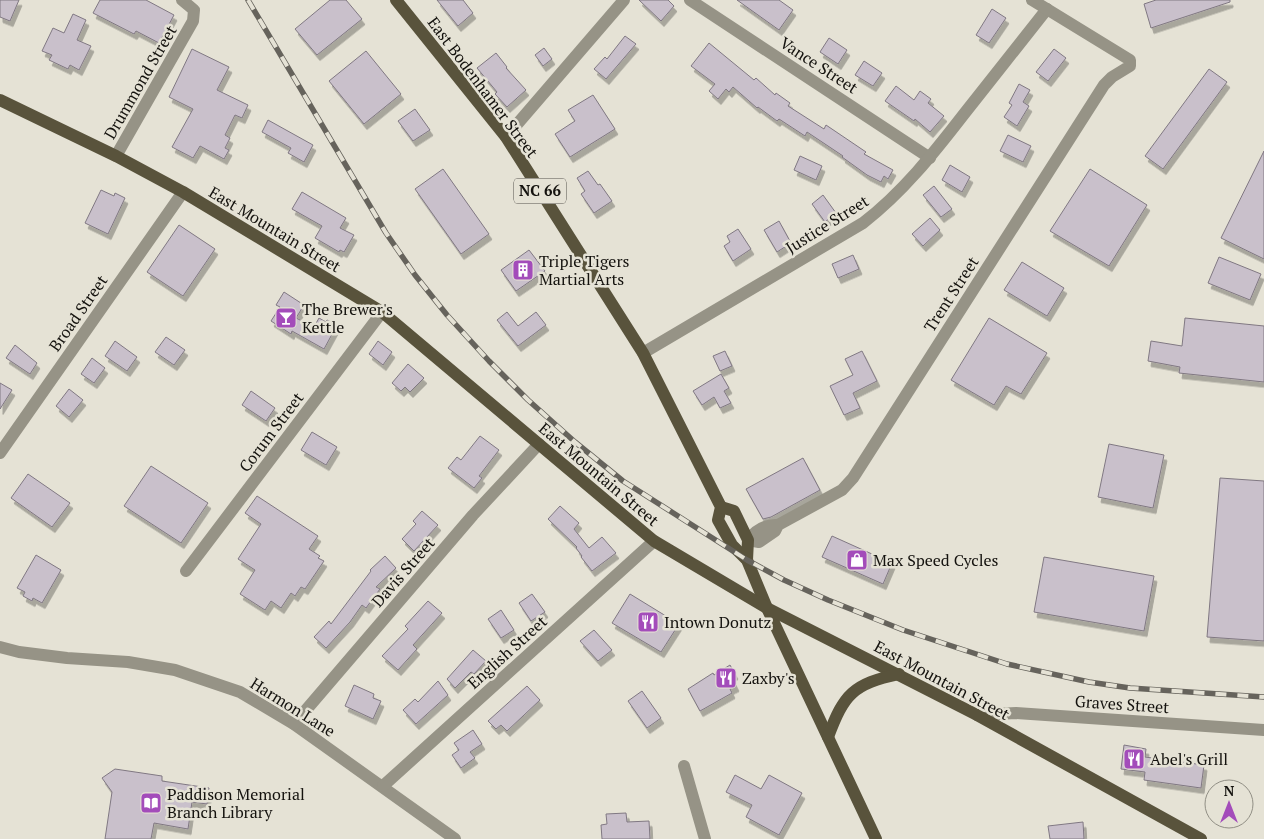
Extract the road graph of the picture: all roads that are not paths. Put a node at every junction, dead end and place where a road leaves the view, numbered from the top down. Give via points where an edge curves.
1 (182, 0) edge
2 (396, 0) edge
3 (624, 0) edge
4 (690, 0) edge
5 (1032, 0) edge
6 (1047, 9) junction
7 (0, 100) edge
8 (506, 137) junction
9 (116, 156) junction
10 (930, 158) junction
11 (184, 192) junction
12 (382, 312) junction
13 (643, 353) junction
14 (539, 444) junction
15 (0, 453) edge
16 (721, 506) junction
17 (748, 540) junction
18 (654, 541) junction
19 (747, 560) junction
20 (186, 571) dead end
21 (766, 608) junction
22 (0, 646) edge
23 (899, 674) junction
24 (977, 715) junction
25 (294, 724) junction
26 (1264, 730) edge
27 (828, 737) junction
28 (684, 766) dead end
29 (383, 786) junction
30 (455, 839) edge
31 (705, 839) edge
32 (876, 839) edge
33 (1201, 839) edge

1 - 9 street, Drummond Street via 194,10 193,21
2 - 8 main road, East Bodenhamer Street / NC 66
3 - 8 street
4 - 10 street, Vance Street
5 - 6 street
6 - 10 street, Justice Street
6 - 17 street, Trent Street via 1130,60 1130,66 1104,85 853,478 842,490 778,525 759,542
7 - 9 main road, East Mountain Street
8 - 13 main road, East Bodenhamer Street / NC 66
9 - 11 main road, East Mountain Street
10 - 13 street, Justice Street via 902,190 863,223
11 - 12 main road, East Mountain Street
11 - 15 street, Broad Street
12 - 14 main road, East Mountain Street
12 - 20 street, Corum Street
13 - 16 main road, East Bodenhamer Street / NC 66
14 - 18 main road, East Mountain Street
14 - 25 street, Davis Street via 473,515
16 - 17 main road, East Bodenhamer Street / NC 66 via 734,512
16 - 19 main road, East Bodenhamer Street / NC 66 via 718,520 732,545
17 - 19 main road, East Bodenhamer Street / NC 66
18 - 21 main road, East Mountain Street
18 - 29 street, English Street
19 - 21 main road, East Bodenhamer Street / NC 66
21 - 23 main road, East Mountain Street
21 - 27 main road, NC 66
22 - 25 street, Harmon Lane via 14,651 128,662 174,670 240,692
23 - 24 main road, East Mountain Street
23 - 27 main road via 878,679 854,691 838,711
24 - 26 street, Graves Street via 1016,713
24 - 33 main road, East Mountain Street
25 - 29 street, Harmon Lane
27 - 32 main road, NC 66
28 - 31 street
29 - 30 street, Harmon Lane

